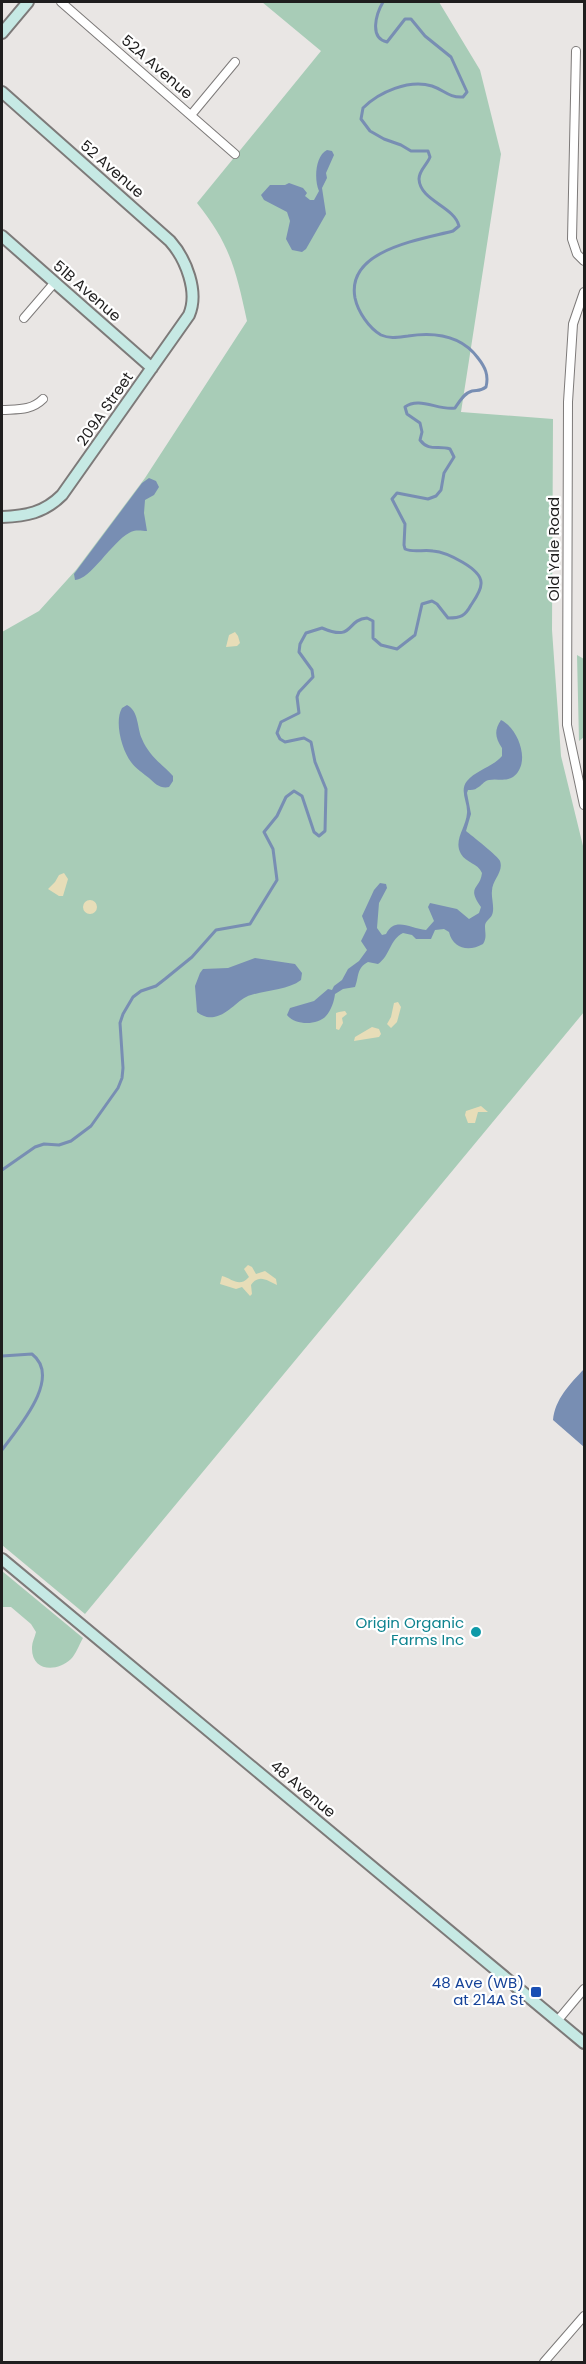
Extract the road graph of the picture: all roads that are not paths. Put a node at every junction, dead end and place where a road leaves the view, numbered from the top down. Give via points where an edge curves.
1 (28, 2) edge
2 (61, 2) edge
3 (2, 33) edge
4 (576, 51) dead end
5 (235, 62) dead end
6 (2, 92) edge
7 (191, 115) junction
8 (235, 154) dead end
9 (2, 236) edge
10 (585, 261) edge
11 (189, 278) joint
12 (55, 282) junction
13 (585, 292) edge
14 (24, 318) dead end
15 (152, 368) junction
16 (43, 399) dead end
17 (2, 410) edge
18 (2, 517) edge
19 (585, 805) edge
20 (2, 1559) edge
21 (585, 1989) edge
22 (558, 2020) junction
23 (585, 2043) edge
24 (585, 2316) edge
25 (544, 2362) edge

1 - 3 main road
2 - 7 street, 52A Avenue
4 - 10 street via 572,239 577,254
5 - 7 street
6 - 11 main road, 52 Avenue via 170,242 184,260
7 - 8 street, 52A Avenue
9 - 12 main road, 51B Avenue
11 - 15 main road, 209A Street via 192,308
12 - 14 street
12 - 15 main road, 51B Avenue
13 - 19 street, Old Yale Road via 573,324 568,402 567,725
15 - 18 main road, 209A Street via 55,503 27,515
16 - 17 street via 27,409
20 - 22 main road, 48 Avenue
21 - 22 street
22 - 23 main road, 48 Avenue
24 - 25 street

